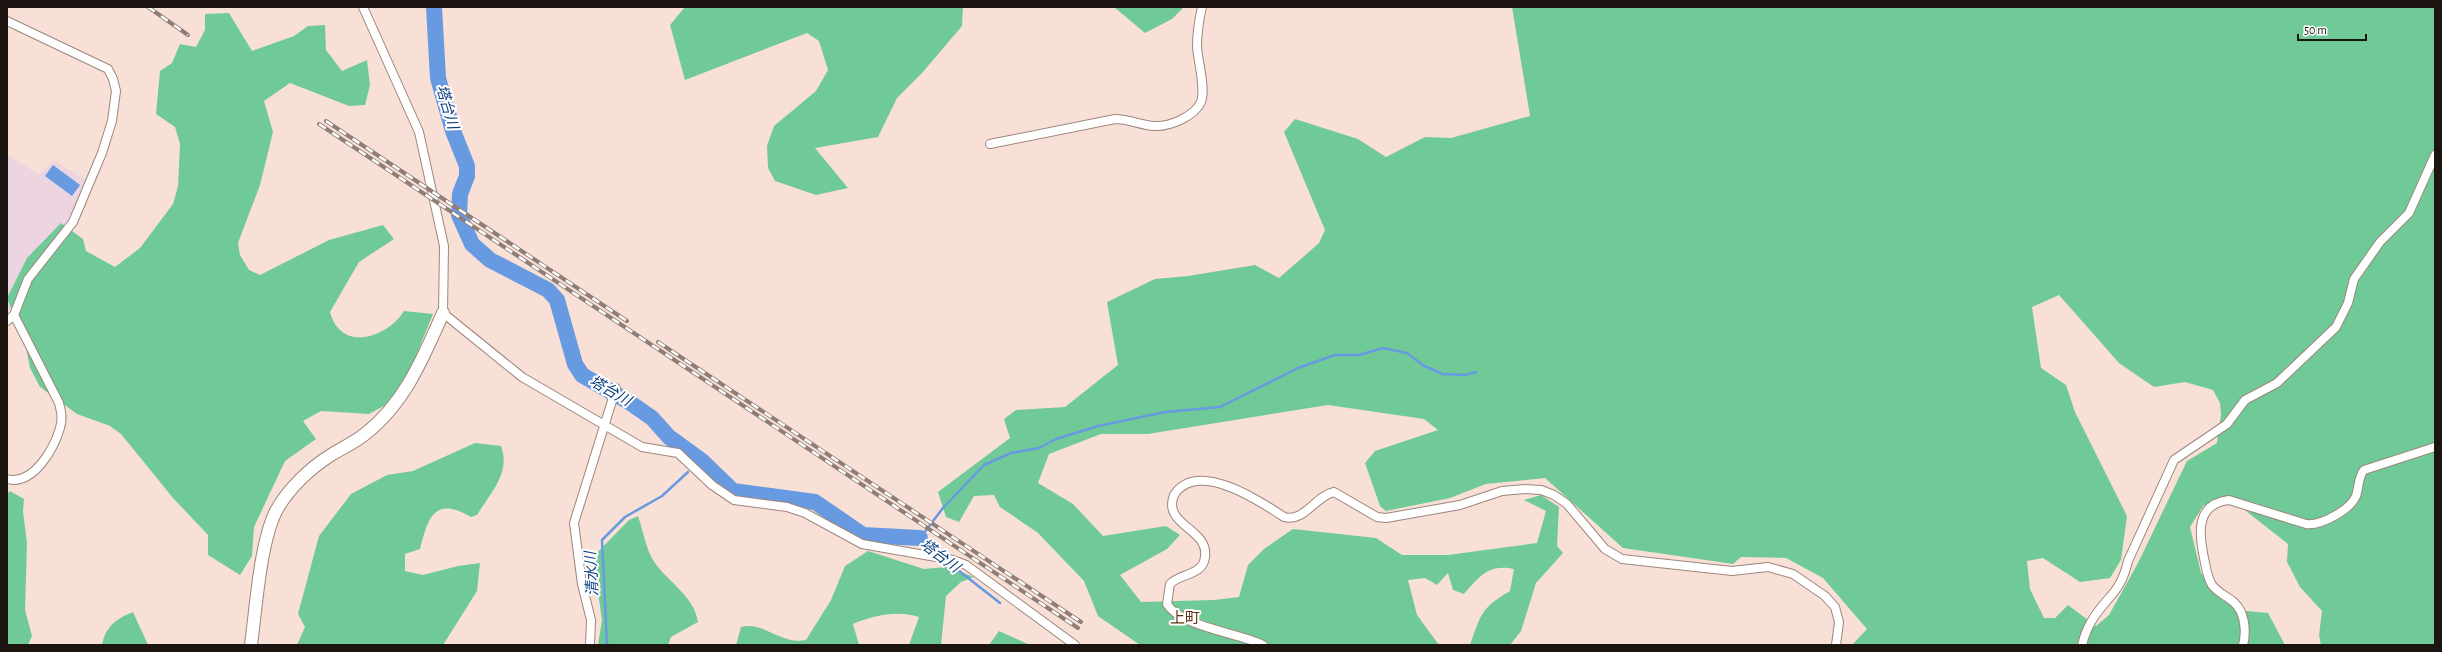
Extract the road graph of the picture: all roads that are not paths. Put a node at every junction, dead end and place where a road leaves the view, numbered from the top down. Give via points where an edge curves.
1 (363, 7) edge
2 (1202, 7) edge
3 (7, 21) edge
4 (990, 144) dead end
5 (2435, 155) edge
6 (443, 313) junction
7 (14, 315) junction
8 (7, 321) edge
9 (616, 388) dead end
10 (604, 424) junction
11 (2435, 447) edge
12 (7, 479) edge
13 (251, 645) edge
14 (590, 645) edge
15 (1075, 645) edge
16 (1263, 645) edge
17 (1836, 645) edge
18 (2082, 645) edge
19 (2243, 645) edge

1 - 6 street via 419,132 444,246
2 - 4 street via 1197,47 1201,101 1188,115 1178,121 1159,126 1115,119
3 - 7 street via 108,69 116,91 112,121 73,222 28,279
5 - 18 street via 2409,213 2380,242 2354,279 2348,303 2336,328 2277,383 2245,400 2227,424 2174,460 2128,561 2124,577 2112,597 2091,621
6 - 10 street via 522,377
6 - 13 street via 412,380 391,409 366,434 330,455 305,475 276,512 266,541
7 - 8 street
7 - 12 street via 59,403 62,414 60,427 40,466 19,480
9 - 10 street
10 - 14 street via 574,523 582,584 591,620
10 - 15 street via 642,447 678,453 712,485 734,500 805,513 862,544 953,560 966,565
11 - 19 street via 2364,470 2360,475 2354,500 2333,517 2317,524 2306,524 2229,500 2209,509 2202,519 2200,530 2208,574 2216,589 2234,602 2240,611 2244,627
16 - 17 street via 1224,633 1178,614 1167,604 1170,584 1199,568 1205,558 1205,547 1201,538 1179,521 1172,508 1174,495 1186,485 1201,481 1229,486 1284,517 1292,518 1298,517 1321,497 1334,492 1377,517 1386,518 1460,505 1502,491 1526,488 1541,490 1567,504 1605,549 1622,560 1732,571 1768,567 1793,574 1826,596 1835,607 1839,622

